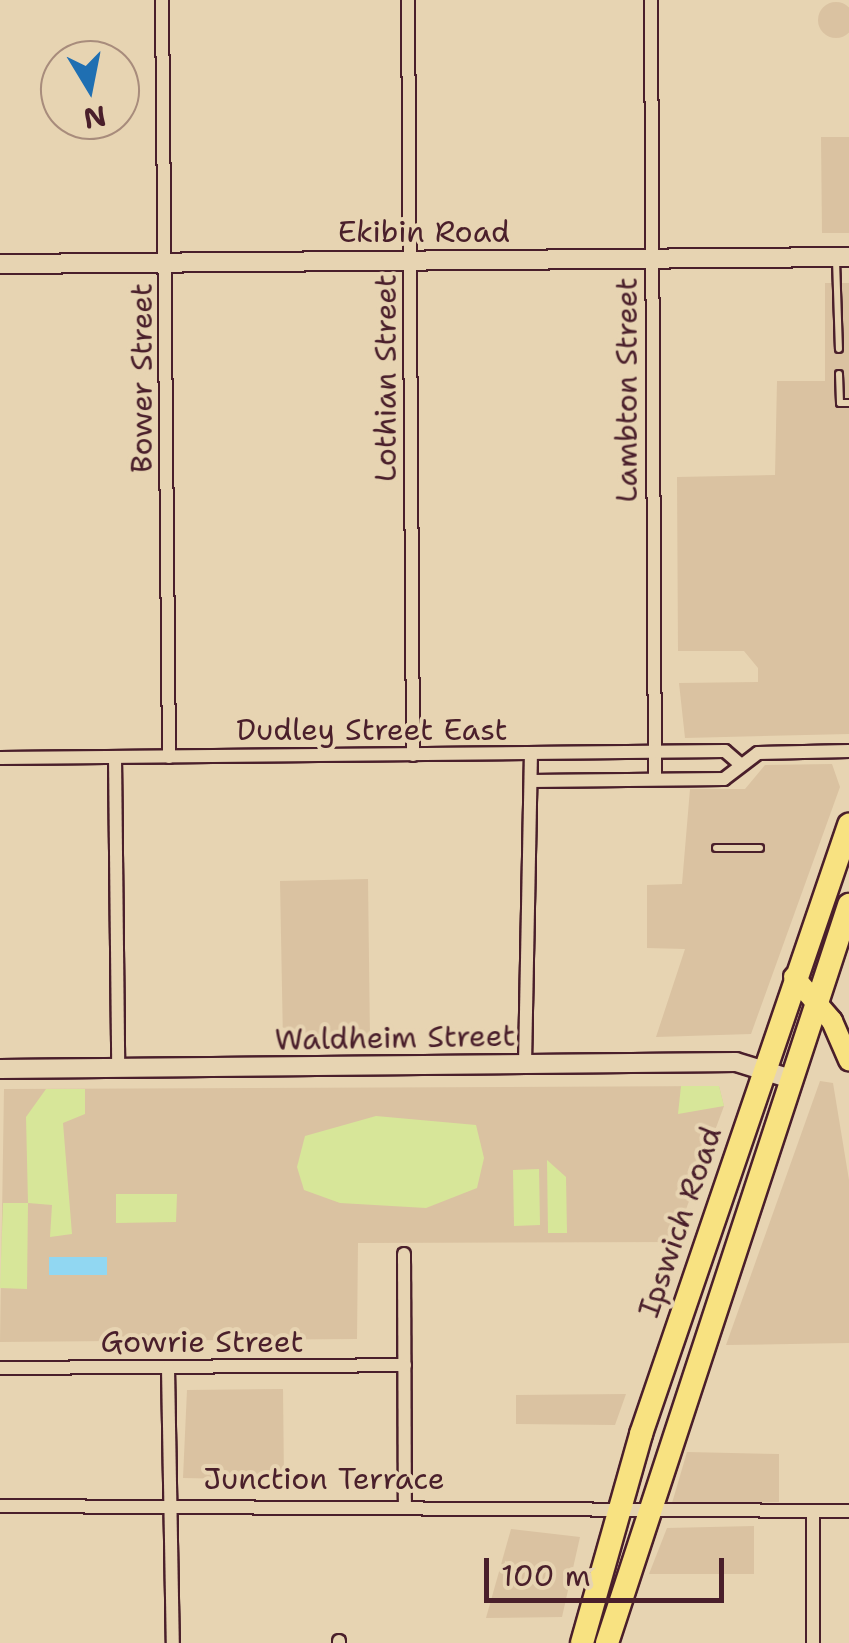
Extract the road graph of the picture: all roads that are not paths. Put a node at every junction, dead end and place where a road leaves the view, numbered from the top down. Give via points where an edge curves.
1 (162, 0) edge
2 (408, 0) edge
3 (651, 0) edge
4 (843, 257) edge
5 (652, 258) junction
6 (411, 260) junction
7 (167, 261) junction
8 (0, 264) edge
9 (849, 341) edge
10 (839, 374) dead end
11 (849, 403) edge
12 (849, 752) edge
13 (654, 753) junction
14 (531, 754) junction
15 (413, 755) junction
16 (169, 756) junction
17 (115, 757) junction
18 (0, 758) edge
19 (739, 763) junction
20 (654, 779) junction
21 (531, 780) junction
22 (849, 825) edge
23 (716, 848) dead end
24 (760, 848) dead end
25 (847, 911) edge
26 (849, 941) edge
27 (794, 977) junction
28 (815, 1000) junction
29 (849, 1060) edge
30 (525, 1064) junction
31 (0, 1068) edge
32 (118, 1068) junction
33 (763, 1068) junction
34 (788, 1078) junction
35 (404, 1254) dead end
36 (405, 1365) junction
37 (0, 1368) edge
38 (168, 1368) junction
39 (405, 1503) junction
40 (170, 1505) junction
41 (0, 1506) edge
42 (618, 1508) junction
43 (849, 1510) edge
44 (647, 1514) junction
45 (813, 1514) junction
46 (173, 1643) edge
47 (582, 1643) edge
48 (608, 1643) edge
49 (813, 1643) edge

1 - 7 street, Bower Street
2 - 6 street, Lothian Street
3 - 5 street, Lambton Street
4 - 5 street, Ekibin Road
4 - 9 lane via 839,345
5 - 6 street, Ekibin Road
5 - 13 street, Lambton Street
6 - 7 street, Ekibin Road
6 - 15 street, Lothian Street
7 - 8 street, Ekibin Road
7 - 16 street, Bower Street
10 - 11 lane via 840,403
12 - 19 street, Dudley Street East via 762,752
13 - 14 street, Dudley Street East
13 - 19 street, Dudley Street East via 725,751
13 - 20 street, Lambton Street
14 - 15 street, Dudley Street East
14 - 21 street
15 - 16 street, Dudley Street East
16 - 17 street, Dudley Street East
17 - 18 street, Dudley Street East
17 - 32 street
19 - 20 street, Dudley Street East via 731,778
20 - 21 street, Dudley Street East
21 - 30 street
22 - 27 highway, Ipswich Road
23 - 24 lane
25 - 26 main road
25 - 28 highway, Ipswich Road
27 - 28 main road
27 - 33 highway, Ipswich Road
28 - 29 main road
28 - 34 highway, Ipswich Road
30 - 32 street, Waldheim Street
30 - 33 street, Waldheim Street
31 - 32 street, Waldheim Street
33 - 34 street, Waldheim Street
33 - 42 highway, Ipswich Road
34 - 44 highway, Ipswich Road
35 - 36 street
36 - 38 street, Gowrie Street
36 - 39 street
37 - 38 street, Gowrie Street
38 - 40 street
39 - 40 street, Junction Terrace
39 - 42 street, Junction Terrace
40 - 41 street, Junction Terrace
40 - 46 street
42 - 44 street, Junction Terrace
42 - 47 highway, Ipswich Road
43 - 45 street, Junction Terrace
44 - 45 street, Junction Terrace
44 - 48 highway, Ipswich Road
45 - 49 street

